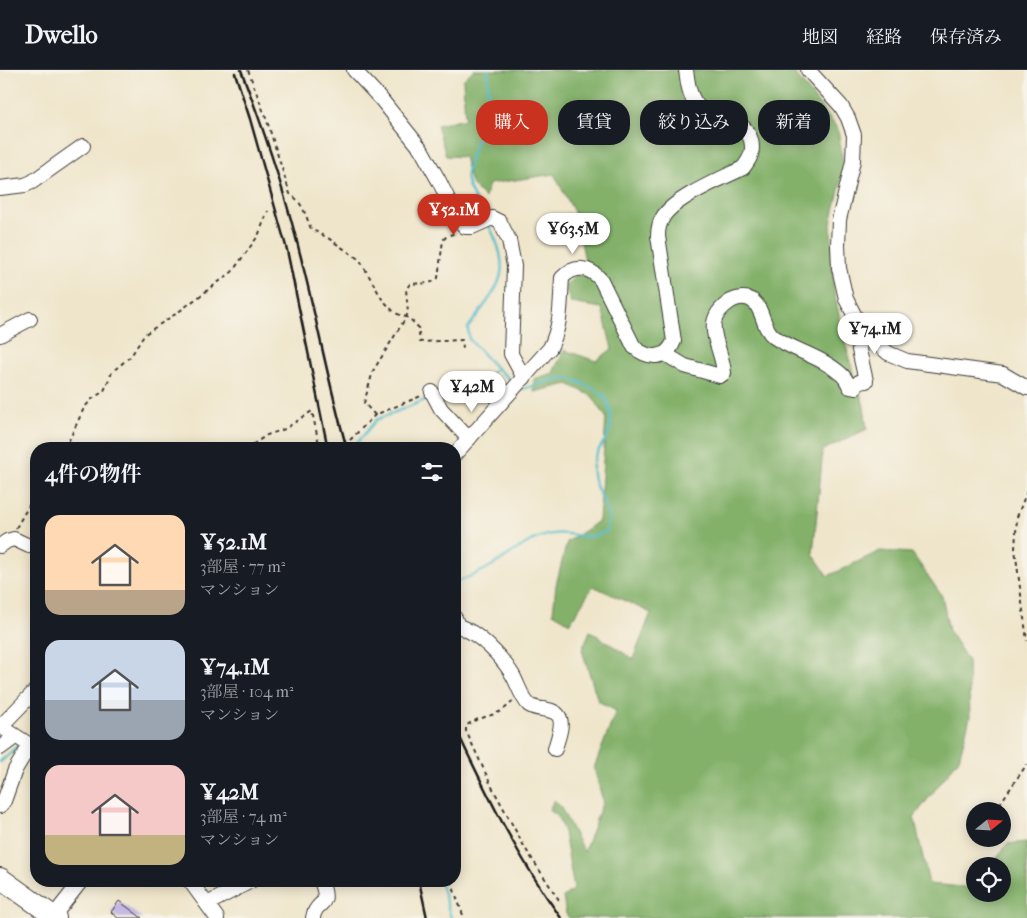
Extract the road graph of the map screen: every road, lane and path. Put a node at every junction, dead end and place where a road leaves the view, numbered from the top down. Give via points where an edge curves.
1 (248, 70) edge
2 (354, 70) edge
3 (686, 70) edge
4 (808, 70) edge
5 (83, 146) dead end
6 (0, 188) edge
7 (268, 211) dead end
8 (465, 226) junction
9 (406, 317) junction
10 (30, 319) dead end
11 (862, 330) junction
12 (0, 335) edge
13 (463, 349) dead end
14 (665, 354) junction
15 (522, 379) junction
16 (1027, 388) edge
17 (435, 396) joint
18 (375, 415) junction
19 (469, 439) junction
20 (350, 440) dead end
21 (68, 442) edge
22 (258, 442) edge
23 (319, 442) edge
24 (461, 448) edge
25 (1027, 491) edge
26 (30, 503) edge
27 (5, 543) edge
28 (30, 546) edge
29 (461, 627) edge
30 (1027, 641) edge
31 (522, 692) junction
32 (30, 696) edge
33 (0, 726) edge
34 (26, 743) edge
35 (0, 748) edge
36 (555, 749) dead end
37 (1027, 764) edge
38 (1001, 802) edge
39 (0, 806) edge
40 (0, 878) edge
41 (76, 887) edge
42 (194, 887) edge
43 (240, 887) edge
44 (323, 887) edge
45 (453, 887) edge
46 (0, 895) edge
47 (559, 900) dead end
48 (207, 904) junction
49 (54, 917) edge
50 (32, 918) edge
51 (217, 918) edge
52 (313, 918) edge
53 (464, 918) edge

1 - 9 path via 290,194 295,197 311,229 360,260 382,300 395,314
2 - 8 street via 421,149 458,219
3 - 14 street via 692,98 701,110 745,127 753,146 751,157 743,168 673,206 659,225 674,341
4 - 11 street via 841,106 854,135 853,161 839,220 838,246 846,299
5 - 6 street via 32,182
7 - 21 path via 258,236 232,272 145,334 131,356 112,372 104,391 84,408
8 - 9 path via 443,240 436,281 407,287
8 - 15 street via 472,227 492,218 500,222 509,240 514,266 511,354
9 - 13 path via 418,327 420,342 462,340
9 - 18 path via 373,371 364,403
10 - 12 street
11 - 14 street via 859,350 866,381 859,382 855,388 850,387 842,374 820,360 772,336 759,309 746,298 736,298 722,307 714,321 712,331 723,361 724,373 720,376 685,366
11 - 16 street via 888,353 907,361 1003,374
14 - 15 street via 653,357 634,347 601,280 595,272 576,269 562,278 557,332 550,348
15 - 19 street
17 - 18 path
17 - 19 street via 441,409
18 - 20 path
19 - 24 street
22 - 23 path via 312,411
25 - 30 path via 1017,517 1015,548
26 - 27 path
27 - 28 street via 18,540
29 - 31 street via 475,634 503,661
31 - 36 street via 531,706 558,715 561,723
31 - 47 path via 498,714 470,723 466,731 525,848
32 - 33 street
33 - 34 street
34 - 35 street via 11,740
34 - 39 street
37 - 38 path
40 - 49 highway
41 - 49 street
42 - 48 street
43 - 48 street
44 - 52 street via 325,900
45 - 53 path
46 - 50 highway
48 - 51 street

